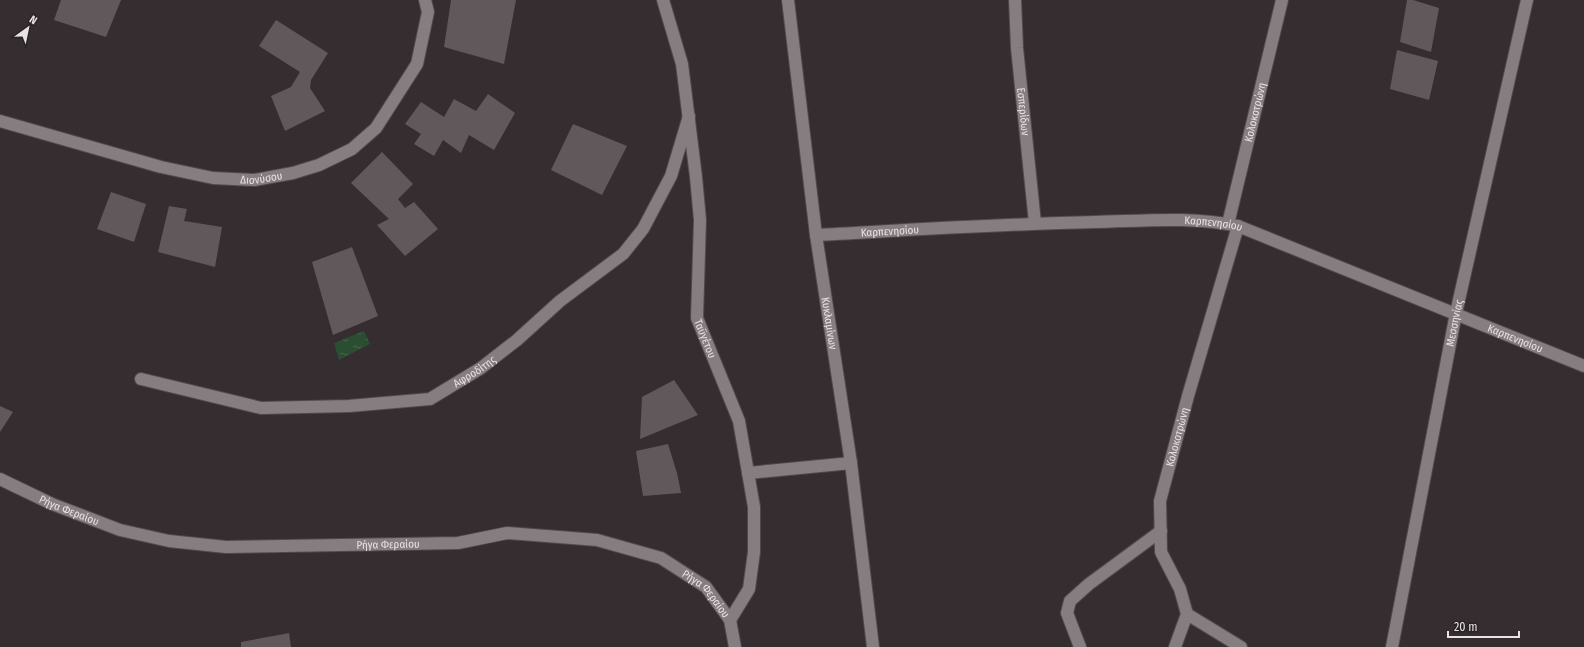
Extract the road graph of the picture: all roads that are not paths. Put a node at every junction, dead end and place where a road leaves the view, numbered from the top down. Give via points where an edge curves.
1 (425, 0) edge
2 (663, 0) edge
3 (788, 0) edge
4 (1015, 0) edge
5 (1282, 0) edge
6 (1527, 0) edge
7 (690, 116) junction
8 (0, 120) edge
9 (1035, 224) junction
10 (1233, 225) junction
11 (816, 235) junction
12 (1456, 313) junction
13 (1584, 366) edge
14 (141, 379) dead end
15 (852, 463) junction
16 (748, 473) junction
17 (0, 479) edge
18 (1160, 531) junction
19 (1187, 614) junction
20 (730, 620) junction
21 (735, 647) edge
22 (873, 647) edge
23 (1080, 647) edge
24 (1175, 647) edge
25 (1241, 647) edge
26 (1392, 647) edge

1 - 8 street, Διονύσου via 428,12 417,64 376,128 352,149 293,173 254,180 214,178 161,167
2 - 7 street, Ταϋγέτου via 682,64
3 - 11 street, Κυκλαμίνων
4 - 9 street, Εσπερίδων via 1017,48
5 - 10 street, Κολοκοτρώνη
6 - 12 street, Μεσσηνίας
7 - 14 street, Αφροδίτης via 671,176 643,228 623,254 560,301 482,368 430,399 349,406 261,408
7 - 16 street, Ταϋγέτου via 700,220 697,318 739,421
9 - 10 street, Καρπενησίου via 1182,220
9 - 11 street, Καρπενησίου
10 - 12 street, Καρπενησίου
10 - 18 street, Κολοκοτρώνη via 1160,501
11 - 15 street, Κυκλαμίνων
12 - 13 street, Καρπενησίου
12 - 26 street, Μεσσηνίας
15 - 16 street
15 - 22 street, Κυκλαμίνων
16 - 20 street, Ταϋγέτου via 754,507 754,552 749,589
17 - 20 street, Ρήγα Φεραίου via 52,504 113,527 169,541 226,547 458,543 507,533 597,540 661,558 706,587
18 - 19 street, Κολοκοτρώνη via 1161,552 1180,589
18 - 23 street via 1070,601 1067,613
19 - 24 street
19 - 25 street
20 - 21 street, Ρήγα Φεραίου

